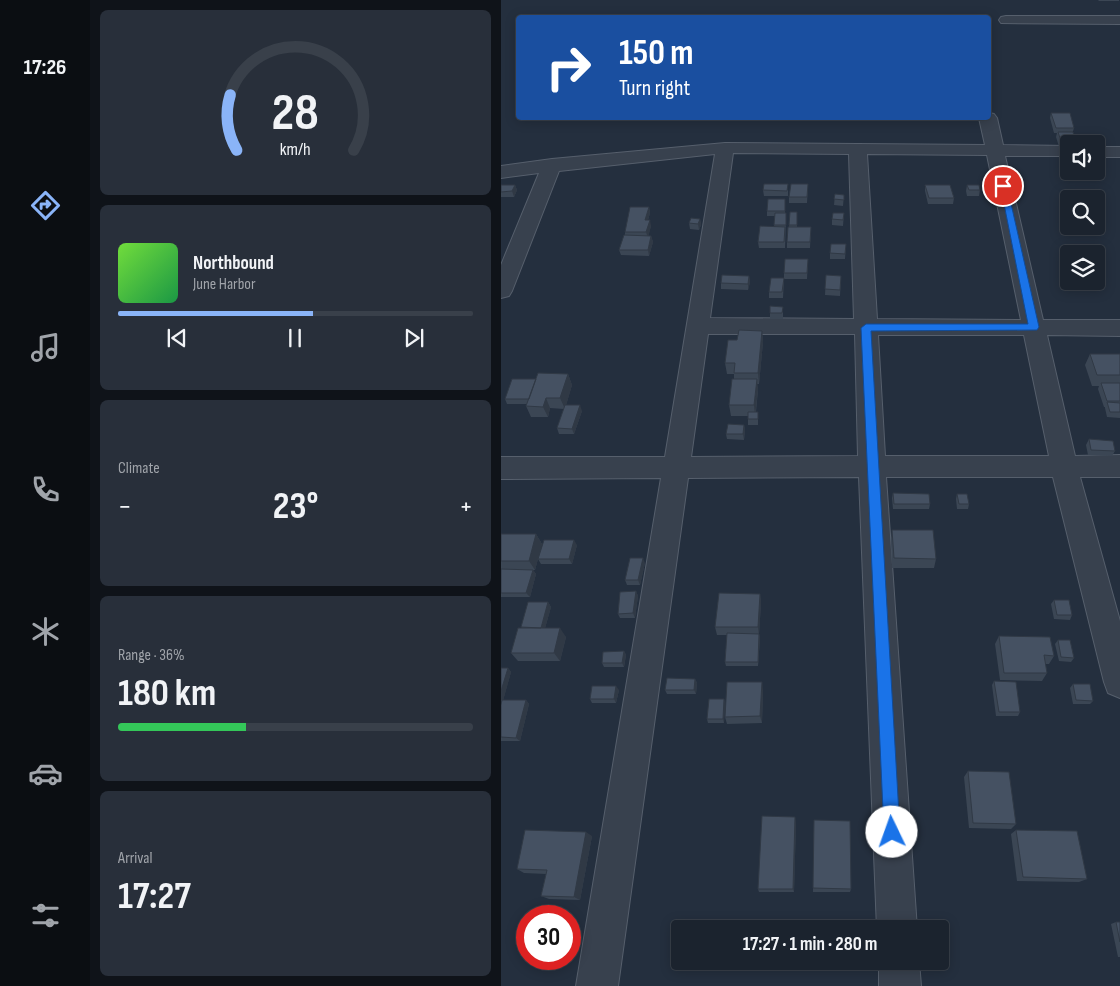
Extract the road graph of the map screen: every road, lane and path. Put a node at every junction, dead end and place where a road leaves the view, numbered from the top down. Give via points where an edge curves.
1 (1018, 6) dead end
2 (1120, 20) edge
3 (988, 120) edge
4 (725, 148) junction
5 (859, 149) junction
6 (995, 150) junction
7 (1060, 152) edge
8 (1105, 152) edge
9 (1120, 152) edge
10 (552, 165) junction
11 (501, 172) edge
12 (501, 291) edge
13 (698, 326) junction
14 (1034, 327) junction
15 (866, 328) junction
16 (1120, 328) edge
17 (872, 466) junction
18 (1064, 466) junction
19 (1120, 466) edge
20 (676, 467) junction
21 (501, 468) edge
22 (1120, 681) edge
23 (897, 920) edge
24 (899, 970) edge
25 (597, 986) edge
26 (900, 986) edge

1 - 2 street via 1015,13 1000,24
3 - 6 street
4 - 5 street
4 - 10 street
4 - 13 street
5 - 6 street
5 - 15 street
6 - 7 street
6 - 14 street
8 - 9 street
10 - 11 street
10 - 12 street
13 - 15 street
13 - 20 street
14 - 15 street
14 - 16 street
14 - 18 street
15 - 17 street
17 - 18 street
17 - 20 street
17 - 23 street
18 - 19 street
18 - 22 street
20 - 21 street
20 - 25 street
24 - 26 street

